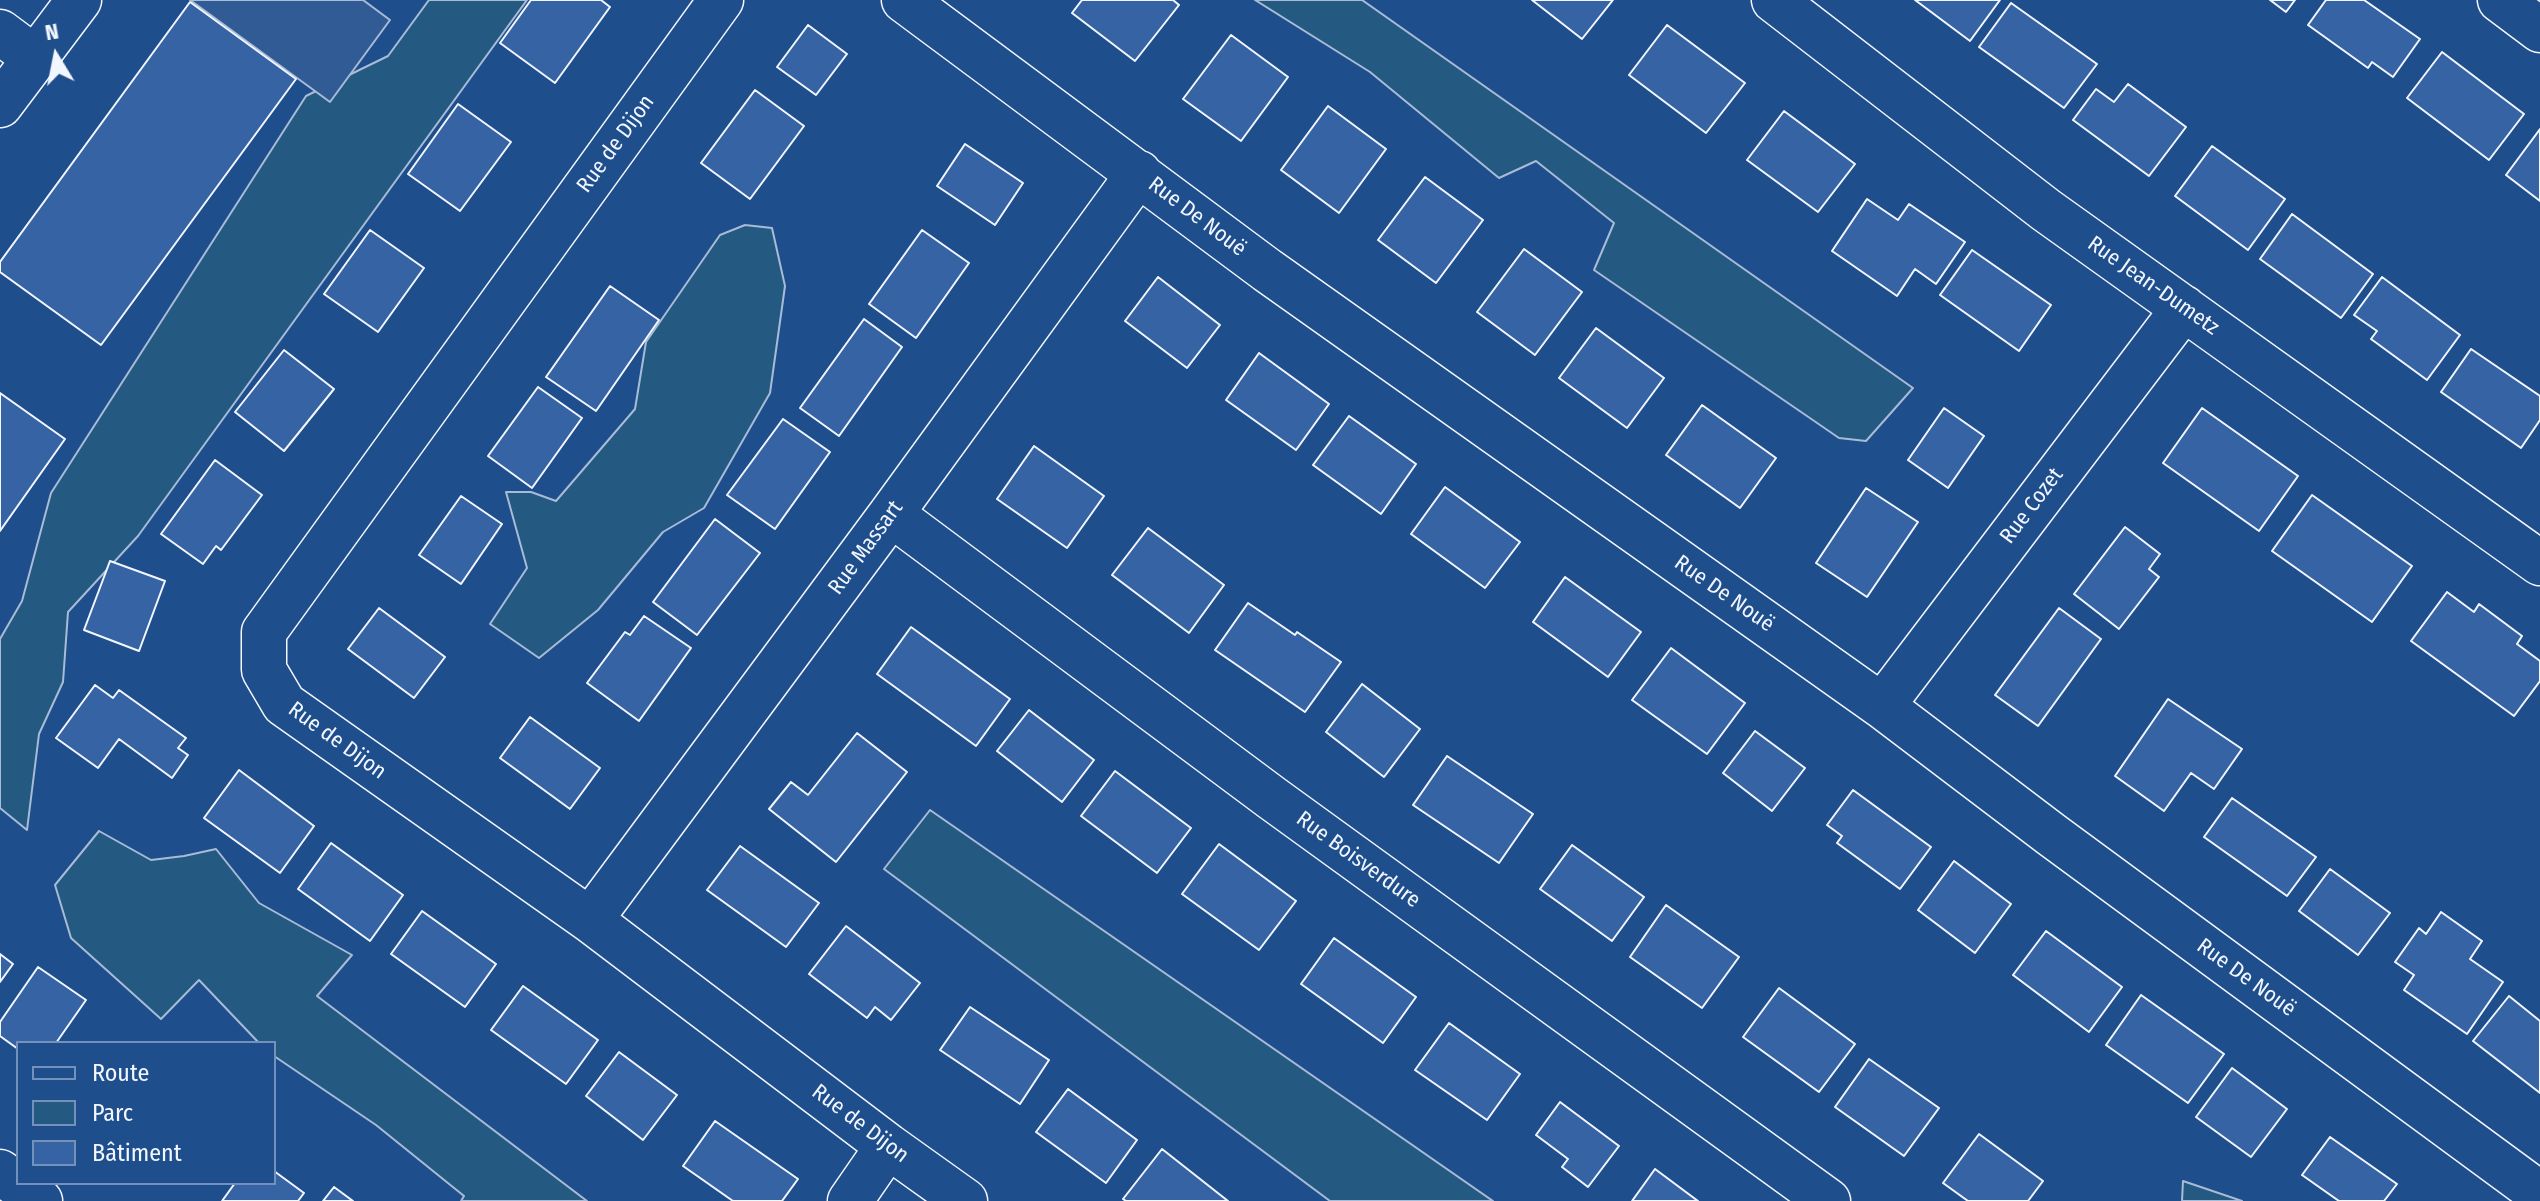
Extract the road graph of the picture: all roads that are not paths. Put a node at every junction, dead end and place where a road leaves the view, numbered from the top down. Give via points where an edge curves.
1 (79, 0) edge
2 (721, 0) edge
3 (904, 0) edge
4 (2500, 0) edge
5 (1778, 1) edge
6 (2540, 30) edge
7 (0, 32) edge
8 (35, 58) junction
9 (0, 105) edge
10 (1139, 173) junction
11 (2184, 308) junction
12 (891, 514) junction
13 (2540, 563) edge
14 (1882, 706) junction
15 (590, 920) junction
16 (888, 1146) junction
17 (18, 1185) edge
18 (2540, 1194) edge
19 (40, 1201) edge
20 (850, 1201) edge
21 (965, 1201) edge
22 (1828, 1201) edge

1 - 8 street
2 - 15 street, Rue de Dijon via 264,632 264,670 284,704
3 - 10 street, Rue De Nouë
4 - 6 street
5 - 11 street, Rue Jean-Dumetz via 2046,210
7 - 8 street
8 - 9 street
10 - 12 street, Rue Massart
10 - 14 street, Rue De Nouë
11 - 13 street, Rue Jean-Dumetz
11 - 14 street, Rue Cozet
12 - 15 street, Rue Massart
12 - 22 street, Rue Boisverdure
14 - 18 street, Rue De Nouë
15 - 16 street, Rue de Dijon
16 - 20 street
16 - 21 street, Rue de Dijon
17 - 19 street

